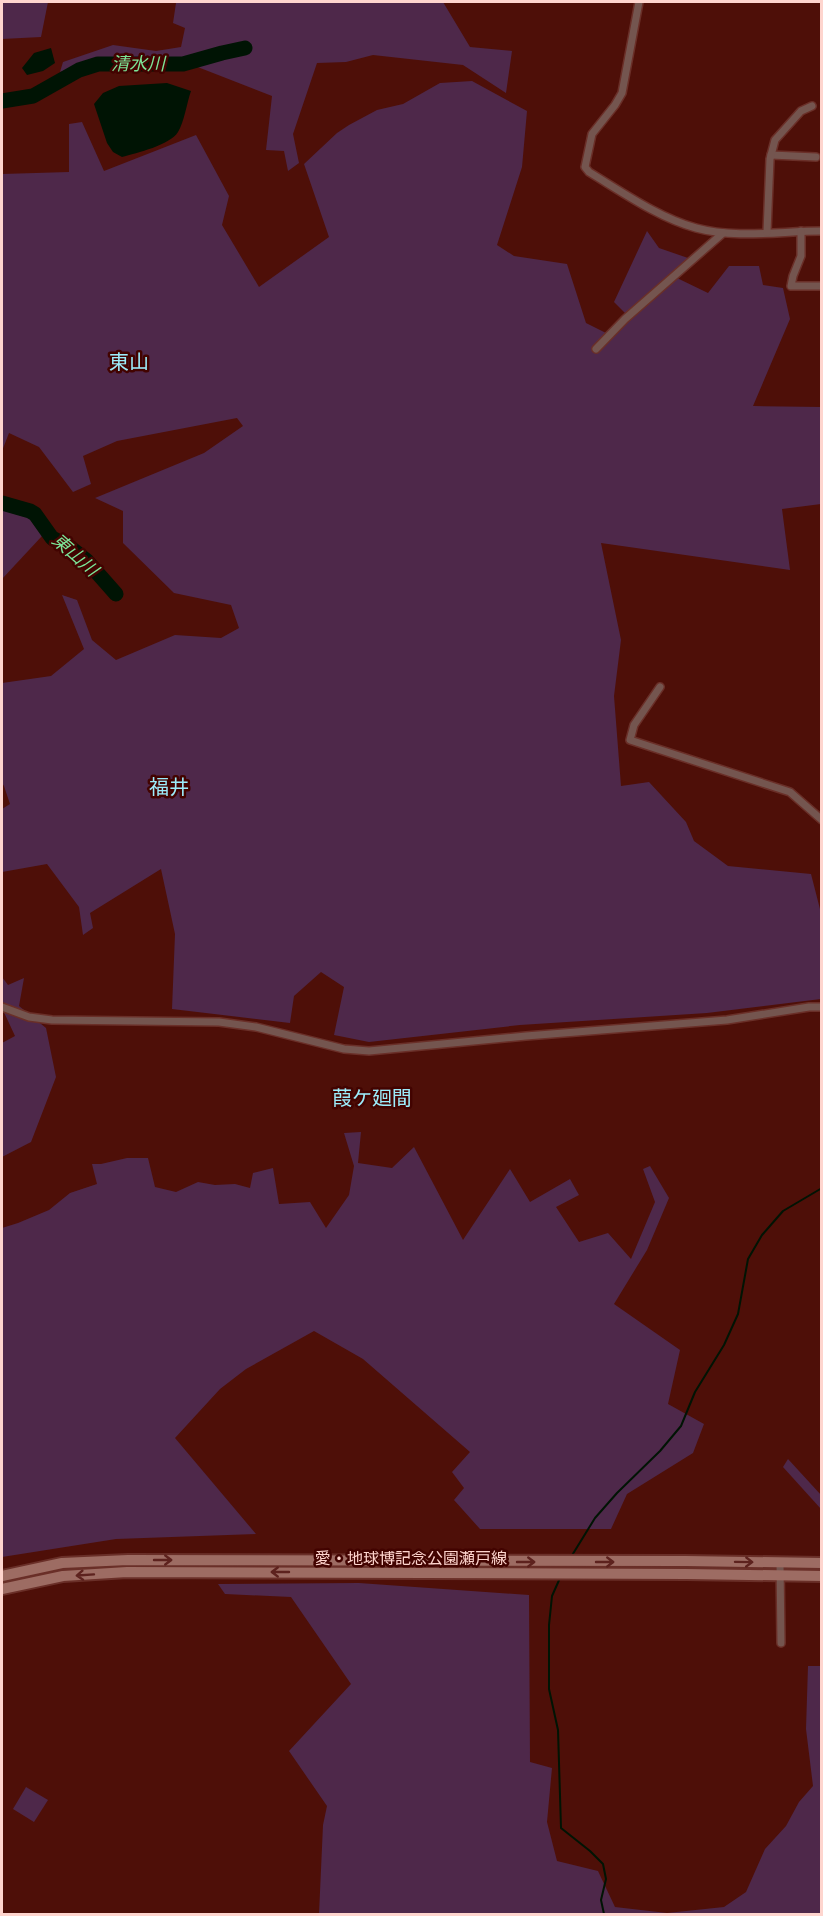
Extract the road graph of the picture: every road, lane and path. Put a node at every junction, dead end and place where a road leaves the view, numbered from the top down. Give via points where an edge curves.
1 (639, 2) edge
2 (812, 106) dead end
3 (771, 155) junction
4 (816, 157) dead end
5 (801, 231) junction
6 (822, 231) edge
7 (767, 232) junction
8 (723, 233) junction
9 (822, 286) edge
10 (596, 349) dead end
11 (660, 687) dead end
12 (822, 820) edge
13 (2, 1007) edge
14 (822, 1007) edge
15 (780, 1563) junction
16 (822, 1563) edge
17 (780, 1575) junction
18 (2, 1576) edge
19 (822, 1576) edge
20 (2, 1589) edge
21 (781, 1643) dead end

1 - 8 street via 622,93 592,134 585,167 650,208 688,225
2 - 3 street via 801,111 775,140
3 - 4 street
3 - 7 street
5 - 6 street
5 - 7 street
5 - 9 street via 801,256 791,286
7 - 8 street
8 - 10 street
11 - 12 street via 634,725 630,740 790,792
13 - 14 street via 52,1020 219,1022 369,1051 728,1020
15 - 16 main road, 愛・地球博記念公園瀬戸線
15 - 17 street
18 -> 15 main road, 愛・地球博記念公園瀬戸線 via 62,1563 128,1560
17 - 19 main road, 愛・地球博記念公園瀬戸線
17 -> 20 main road, 愛・地球博記念公園瀬戸線 via 127,1572 63,1576
17 - 21 street

